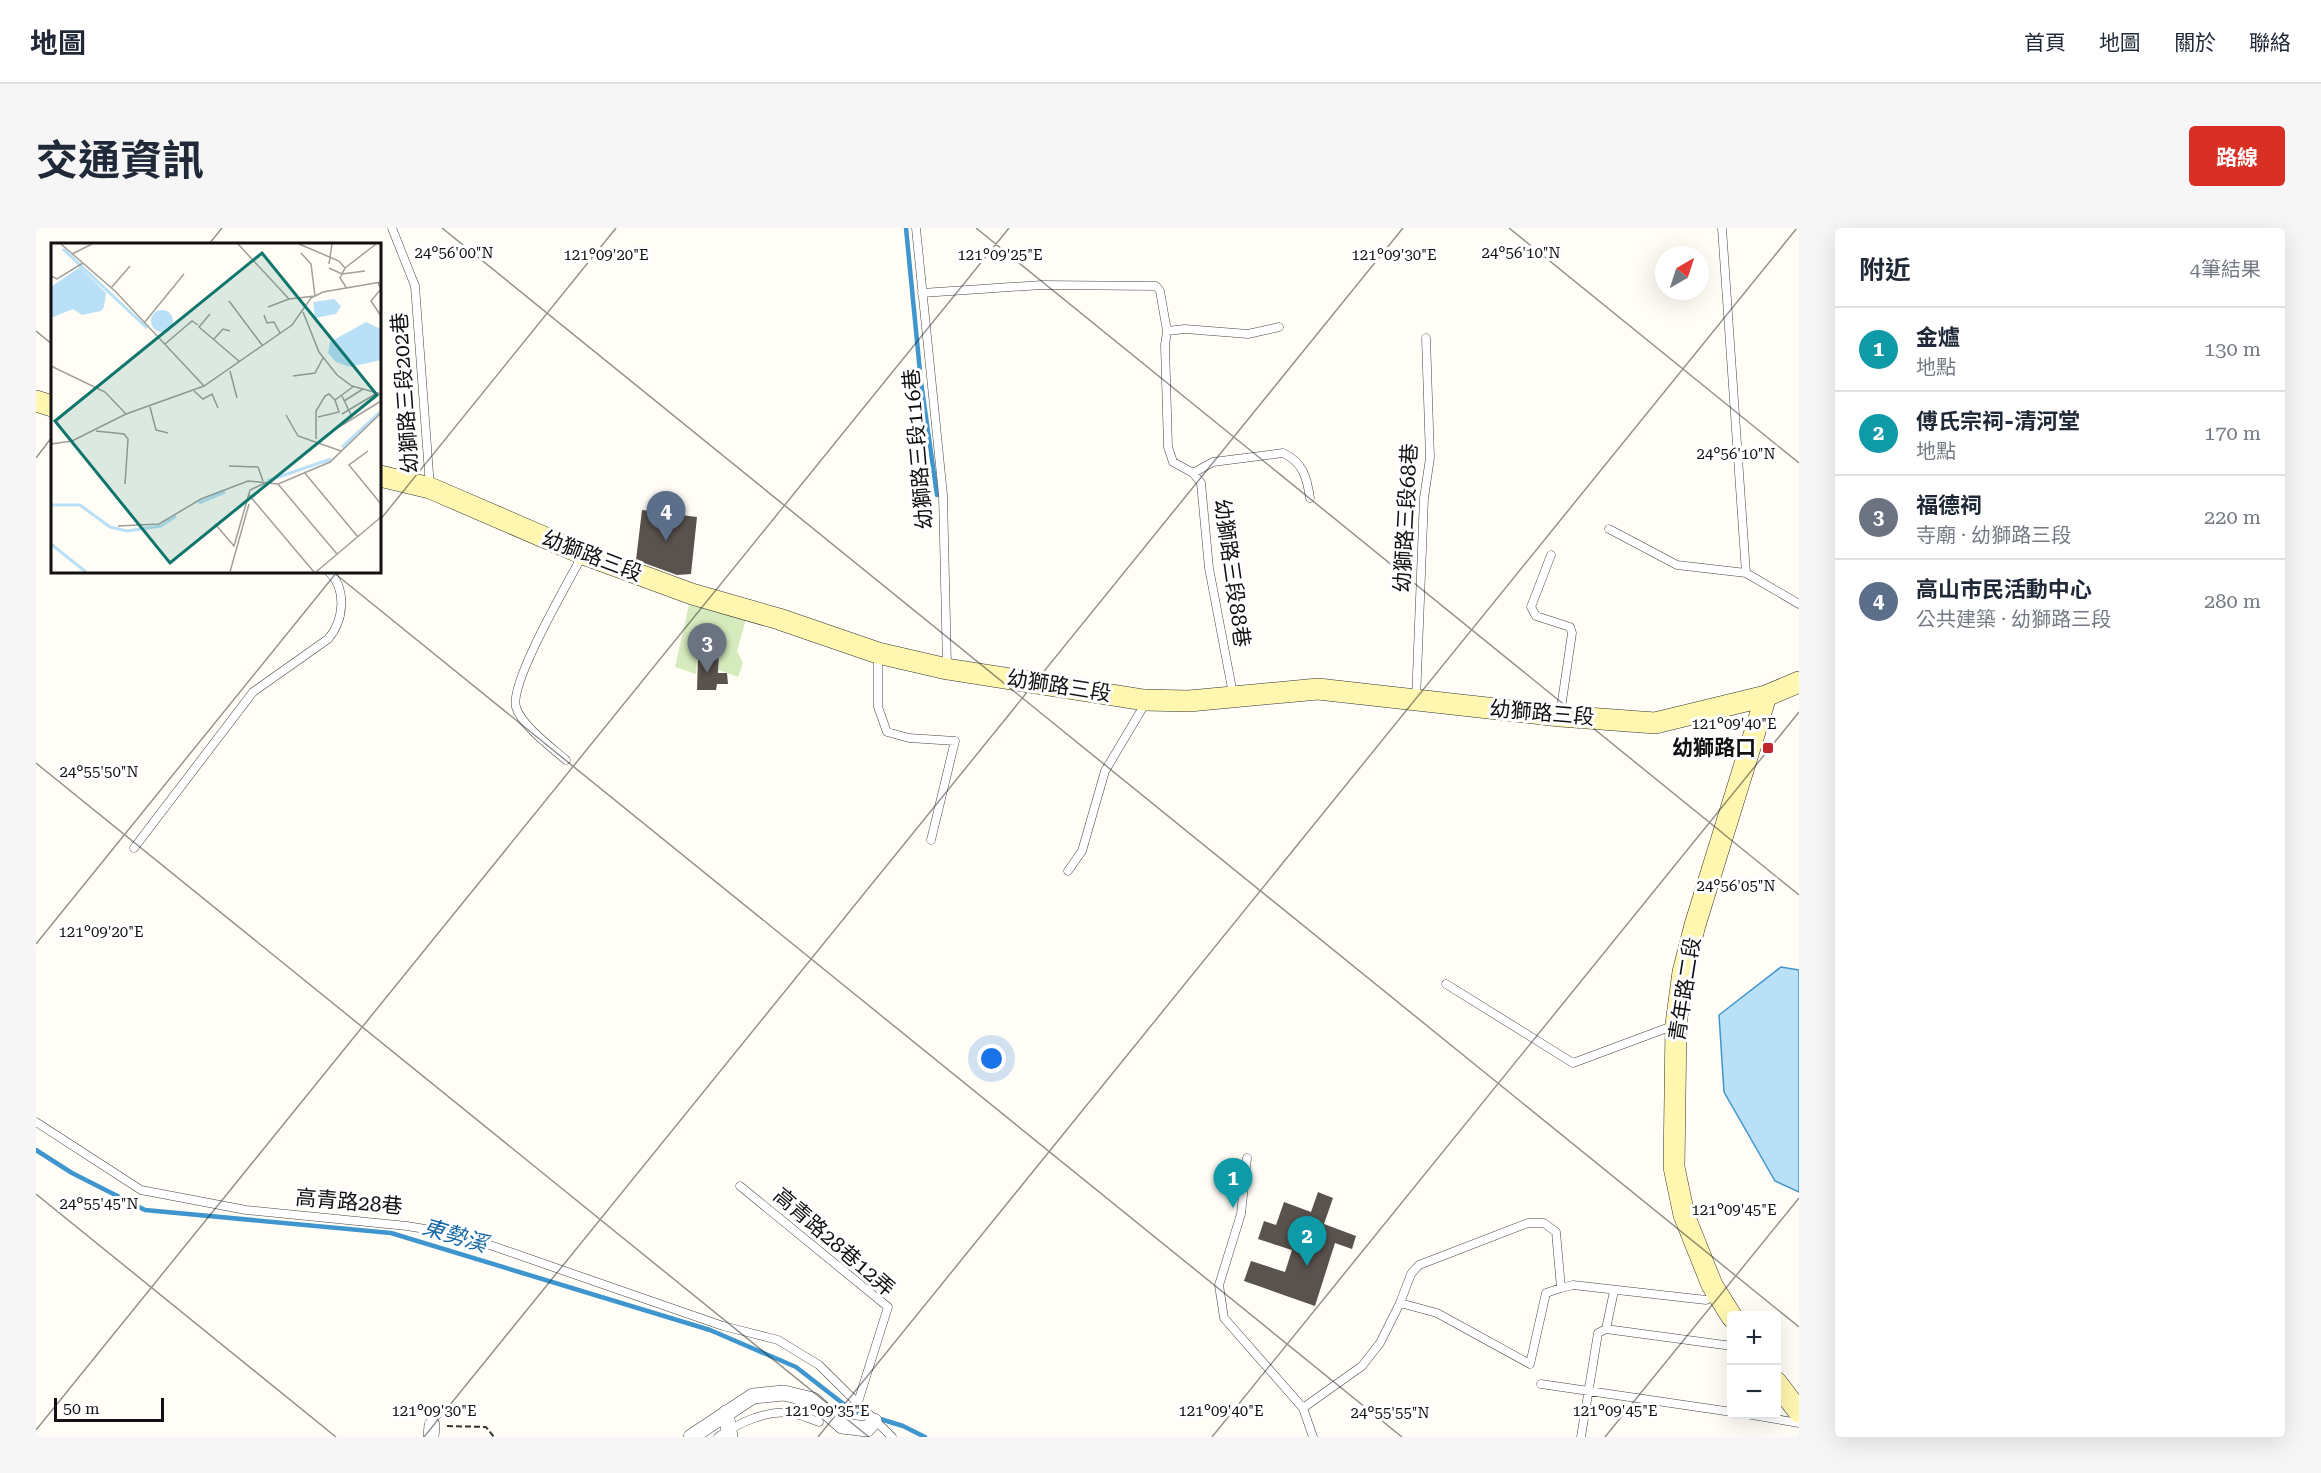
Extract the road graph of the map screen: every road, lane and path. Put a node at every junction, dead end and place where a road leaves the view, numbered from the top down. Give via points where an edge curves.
1 (392, 228) edge
2 (916, 228) edge
3 (1722, 228) edge
4 (922, 293) junction
5 (1279, 327) dead end
6 (1167, 331) junction
7 (1426, 338) dead end
8 (36, 401) edge
9 (51, 406) edge
10 (1193, 473) junction
11 (381, 476) edge
12 (430, 488) junction
13 (1310, 498) dead end
14 (1609, 529) dead end
15 (583, 554) junction
16 (1551, 555) dead end
17 (330, 573) edge
18 (1746, 573) junction
19 (1799, 604) edge
20 (878, 653) junction
21 (947, 669) junction
22 (1799, 682) edge
23 (1233, 696) junction
24 (1766, 696) junction
25 (1144, 700) junction
26 (1416, 701) junction
27 (1560, 716) junction
28 (566, 760) dead end
29 (931, 840) dead end
30 (134, 848) dead end
31 (1068, 871) dead end
32 (1446, 984) dead end
33 (1676, 1024) junction
34 (36, 1122) edge
35 (1247, 1158) dead end
36 (740, 1186) dead end
37 (1561, 1288) junction
38 (1614, 1291) junction
39 (1718, 1294) junction
40 (1400, 1303) junction
41 (1728, 1311) edge
42 (1606, 1329) junction
43 (1727, 1345) edge
44 (1541, 1384) dead end
45 (1781, 1389) edge
46 (1590, 1392) junction
47 (858, 1402) junction
48 (1303, 1408) junction
49 (1727, 1411) edge
50 (1799, 1412) edge
51 (726, 1413) junction
52 (1775, 1419) edge
53 (874, 1421) junction
54 (819, 1422) dead end
55 (1799, 1423) edge
56 (432, 1431) edge
57 (726, 1434) edge
58 (494, 1437) edge
59 (691, 1437) edge
60 (892, 1437) edge
61 (1313, 1437) edge
62 (1581, 1437) edge

1 - 12 lane, 幼獅路三段202巷 via 415,286
2 - 4 lane, 幼獅路三段116巷
3 - 18 lane
4 - 6 lane via 1041,285 1156,286
4 - 21 lane, 幼獅路三段116巷 via 943,495
5 - 6 lane via 1248,334
6 - 10 lane via 1168,447 1173,462
7 - 26 lane, 幼獅路三段68巷 via 1430,458 1424,498
8 - 9 street
10 - 13 lane via 1213,462 1283,453 1302,466
10 - 23 lane, 幼獅路三段88巷 via 1201,483 1209,568
11 - 12 street, 幼獅路三段
12 - 15 street, 幼獅路三段
14 - 18 lane via 1677,565
15 - 20 street, 幼獅路三段 via 692,594
15 - 28 lane via 539,638 515,696 516,708 532,729
16 - 27 lane via 1531,607 1536,616 1570,627 1572,633
17 - 30 lane via 338,580 342,595 336,629 328,639 253,692
18 - 19 lane
20 - 21 street, 幼獅路三段
20 - 29 lane via 878,706 887,732 909,738 955,741
21 - 25 street, 幼獅路三段
22 - 24 street, 幼獅路三段
23 - 25 street, 幼獅路三段 via 1189,701
23 - 26 street, 幼獅路三段 via 1318,689
24 - 27 street, 幼獅路三段 via 1655,723
24 - 33 street, 青年路二段 via 1695,925
25 - 31 lane via 1105,771 1082,852
26 - 27 street, 幼獅路三段
32 - 33 lane via 1573,1063
33 - 39 street, 青年路二段 via 1674,1167 1684,1215
34 - 47 lane, 高青路28巷 via 141,1190 246,1210 461,1235 723,1326 778,1340 819,1365
35 - 48 lane via 1241,1214 1219,1285 1224,1318
36 - 47 lane, 高青路28巷12弄 via 888,1307
37 - 38 lane via 1573,1284
37 - 40 lane via 1546,1293 1530,1364 1437,1313
37 - 40 lane via 1556,1232 1544,1223 1528,1223 1419,1265 1411,1274
38 - 39 lane via 1706,1300
38 - 42 lane
39 - 41 street, 青年路二段
40 - 48 lane via 1380,1343 1362,1366
42 - 43 lane
42 - 46 lane via 1598,1333
44 - 46 lane
45 - 50 street
46 - 49 lane
46 - 62 lane
47 - 53 lane, 高青路28巷
48 - 61 lane
51 - 53 street via 753,1396 784,1393 813,1400 842,1426 867,1429
51 - 57 street
51 - 59 street
52 - 55 lane
53 - 60 lane, 高青路28巷
54 - 57 lane via 790,1413 759,1416
56 - 58 path via 486,1427

